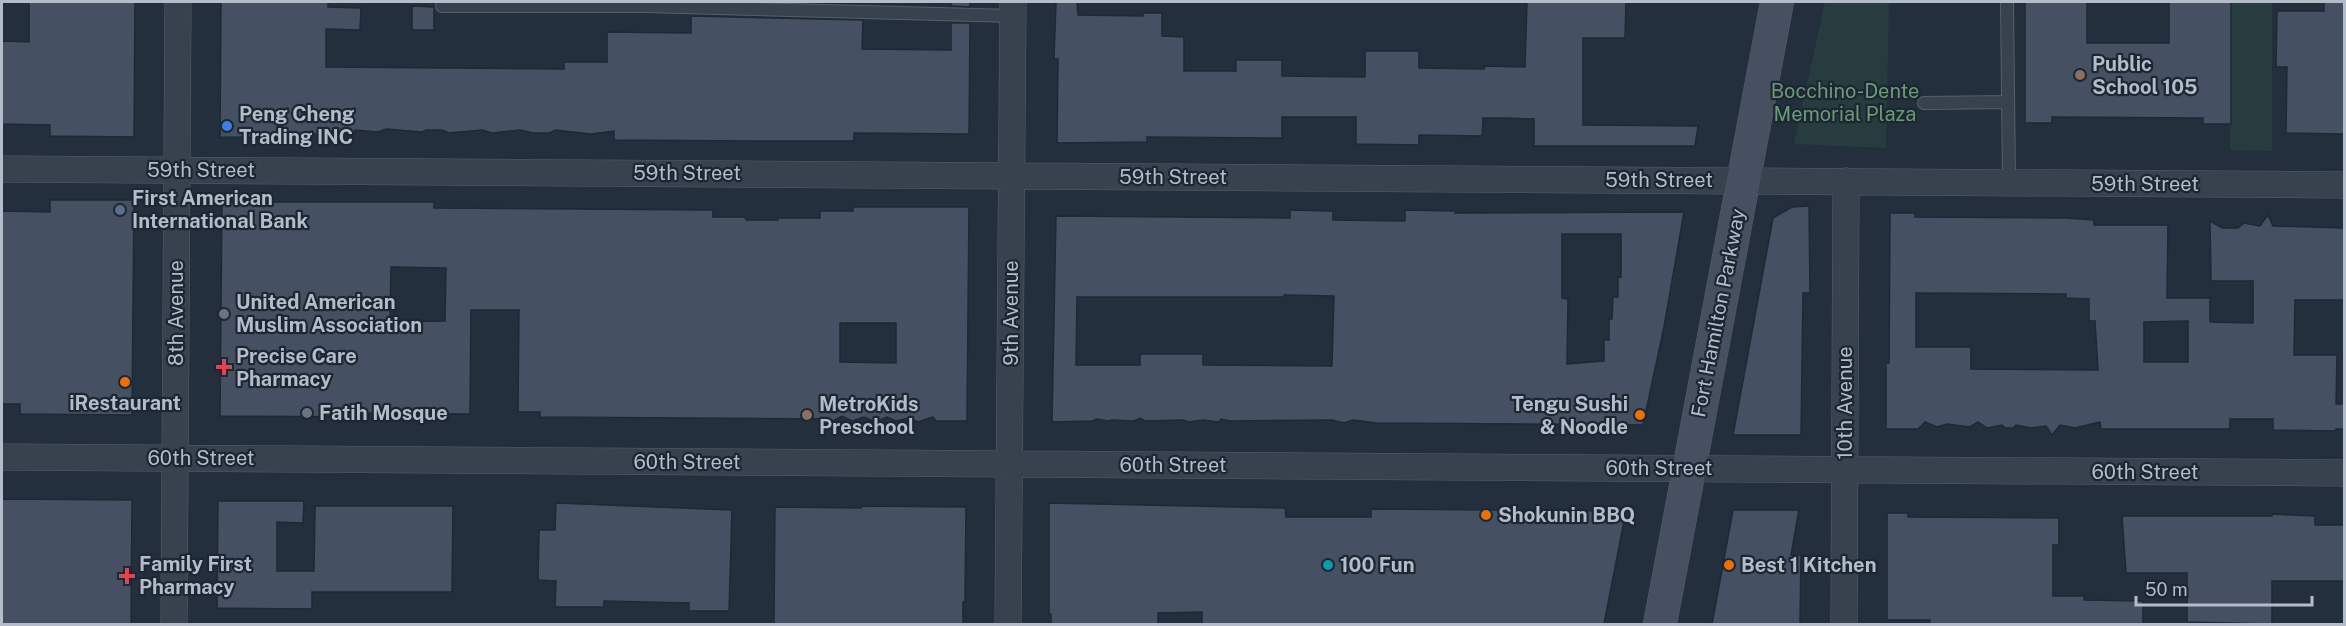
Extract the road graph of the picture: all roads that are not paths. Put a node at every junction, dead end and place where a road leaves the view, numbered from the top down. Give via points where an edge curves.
1 (178, 2) edge
2 (1777, 2) edge
3 (2007, 2) edge
4 (442, 6) dead end
5 (1013, 9) edge
6 (2008, 102) junction
7 (1924, 103) dead end
8 (2, 169) edge
9 (177, 170) junction
10 (1011, 175) junction
11 (1743, 181) junction
12 (1846, 181) junction
13 (2009, 183) junction
14 (2344, 185) edge
15 (2, 457) edge
16 (176, 458) junction
17 (1010, 464) junction
18 (1689, 468) junction
19 (1845, 470) junction
20 (2344, 473) edge
21 (174, 624) edge
22 (1008, 624) edge
23 (1660, 624) edge
24 (1844, 624) edge

1 - 9 street, 8th Avenue
2 - 11 main road, Fort Hamilton Parkway
3 - 6 lane
4 - 5 lane
5 - 10 street, 9th Avenue
6 - 7 lane
6 - 13 lane
8 - 9 street, 59th Street
9 - 10 street, 59th Street
9 - 16 street, 8th Avenue
10 - 11 street, 59th Street
10 - 17 street, 9th Avenue
11 - 12 street, 59th Street
11 - 18 main road, Fort Hamilton Parkway
12 - 13 street, 59th Street
12 - 19 street, 10th Avenue
13 - 14 street, 59th Street
15 - 16 street, 60th Street
16 - 17 street, 60th Street
16 - 21 street, 8th Avenue
17 - 18 street, 60th Street
17 - 22 street, 9th Avenue
18 - 19 street, 60th Street
18 - 23 main road, Fort Hamilton Parkway
19 - 20 street, 60th Street
19 - 24 street, 10th Avenue

